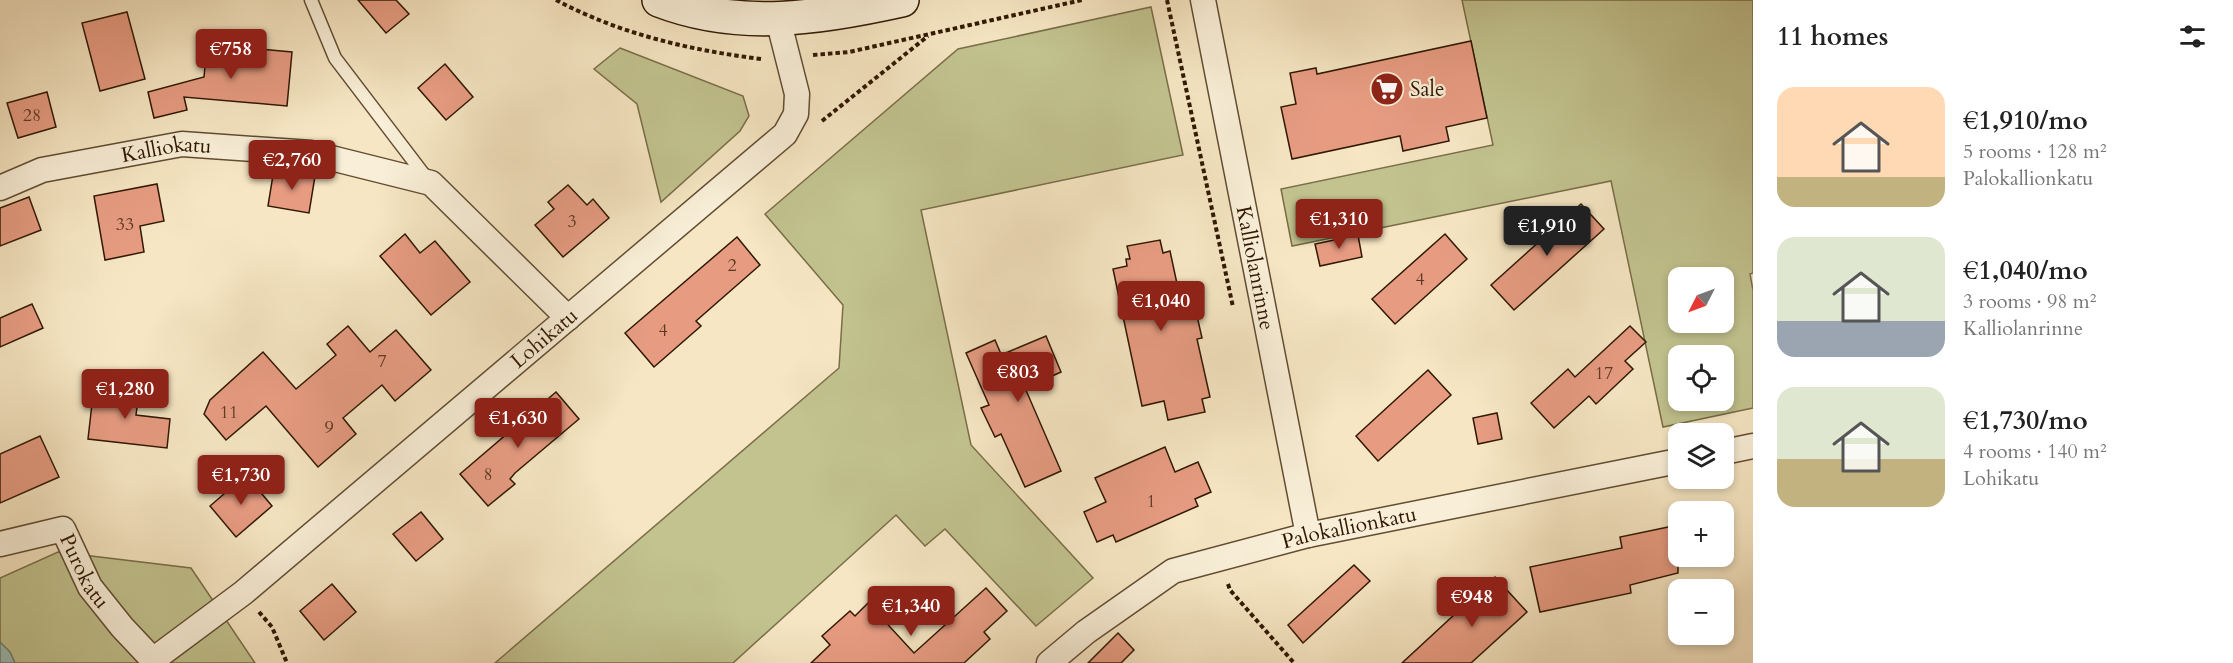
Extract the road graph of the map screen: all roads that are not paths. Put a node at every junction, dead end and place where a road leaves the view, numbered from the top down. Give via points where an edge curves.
1 (311, 0) edge
2 (659, 0) edge
3 (902, 0) edge
4 (1203, 0) edge
5 (778, 19) junction
6 (431, 183) junction
7 (0, 188) edge
8 (568, 318) junction
9 (1753, 446) edge
10 (1734, 450) edge
11 (1668, 463) edge
12 (1308, 535) junction
13 (0, 544) edge
14 (153, 660) joint
15 (1049, 663) edge

1 - 6 lane via 335,58
2 - 5 street via 682,9 723,16
3 - 5 street via 831,16
4 - 12 street, Kalliolanrinne
5 - 8 street, Lohikatu via 797,94 796,114 785,134
6 - 7 street, Kalliokatu via 311,153 182,144 42,170
6 - 8 street
8 - 14 street, Lohikatu via 243,593
9 - 10 street
11 - 12 street, Palokallionkatu
12 - 15 street, Palokallionkatu via 1173,571
13 - 14 street, Purokatu via 63,529 90,587

